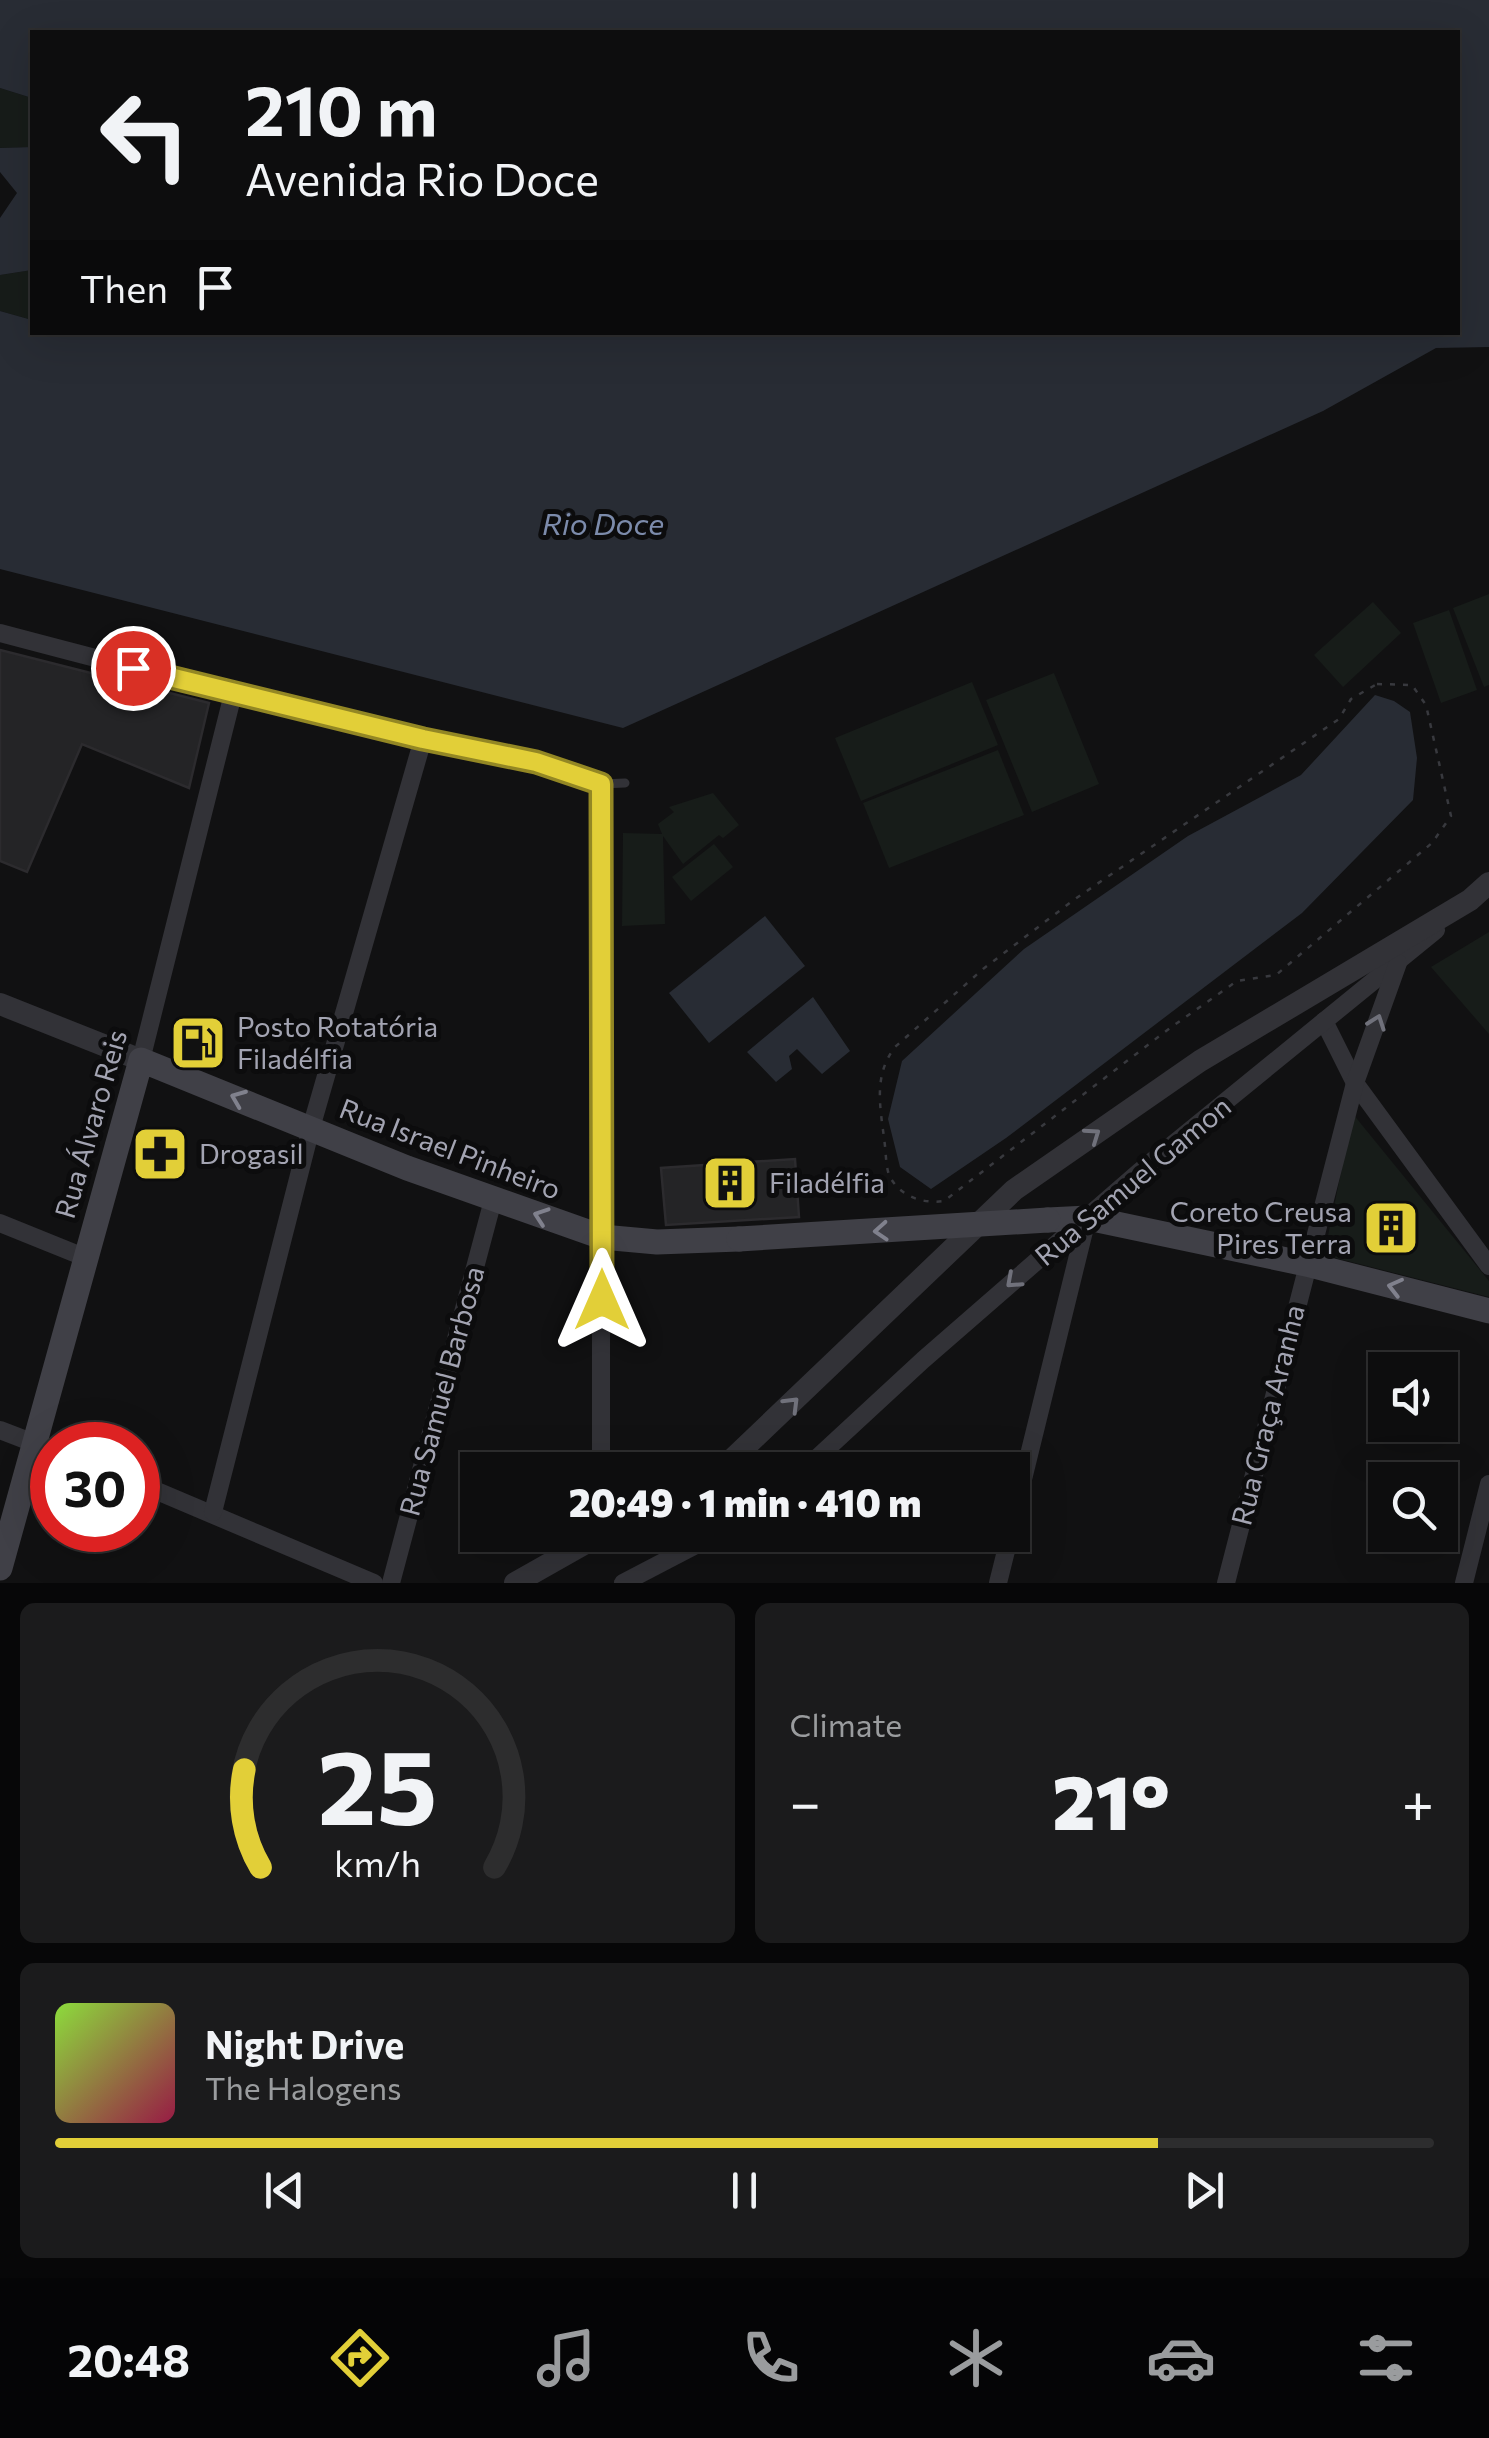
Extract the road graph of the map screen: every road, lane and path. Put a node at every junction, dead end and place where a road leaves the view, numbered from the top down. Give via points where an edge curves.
1 (0, 633) edge
2 (232, 694) junction
3 (423, 739) junction
4 (601, 784) junction
5 (625, 784) dead end
6 (1489, 883) edge
7 (1470, 900) junction
8 (1399, 961) junction
9 (982, 969) joint
10 (0, 1004) edge
11 (1324, 1021) junction
12 (141, 1060) junction
13 (1355, 1084) junction
14 (310, 1128) junction
15 (493, 1200) junction
16 (1088, 1218) junction
17 (0, 1223) edge
18 (602, 1237) junction
19 (84, 1258) junction
20 (1306, 1264) junction
21 (1489, 1266) edge
22 (1489, 1312) edge
23 (48, 1422) edge
24 (0, 1430) edge
25 (30, 1441) edge
26 (601, 1452) edge
27 (739, 1452) edge
28 (823, 1452) edge
29 (1030, 1452) edge
30 (30, 1483) edge
31 (1489, 1484) edge
32 (160, 1492) edge
33 (213, 1512) junction
34 (570, 1552) edge
35 (682, 1552) edge
36 (1006, 1552) edge
37 (0, 1568) edge
38 (374, 1583) edge
39 (391, 1583) edge
40 (516, 1583) edge
41 (623, 1583) edge
42 (998, 1583) edge
43 (1226, 1583) edge
44 (1464, 1583) edge

1 - 2 street
2 - 3 street
2 - 12 street, Rua Álvaro Reis
3 - 4 street via 536,762
3 - 14 street
4 - 5 lane
4 - 18 street
6 - 7 street
7 - 8 street, Rua Samuel Gamon
27 -> 7 street via 1014,1190 1200,1061
8 - 11 street, Rua Samuel Gamon
13 -> 8 street, Rua Graça Aranha
9 - 9 path via 884,1062 878,1089 889,1176 925,1204 944,1200 1237,981 1276,976 1432,843 1452,816 1426,705 1412,685 1377,684 1364,691 1339,719
10 - 12 street, Rua Israel Pinheiro
11 - 13 street
11 - 16 street, Rua Samuel Gamon
14 -> 12 main road, Rua Israel Pinheiro
12 - 19 main road, Rua Álvaro Reis
13 - 20 street, Rua Graça Aranha
13 - 21 street
14 - 15 main road, Rua Israel Pinheiro
14 - 33 street
18 -> 15 main road, Rua Israel Pinheiro
15 - 39 street, Rua Samuel Barbosa
16 -> 18 main road, Rua Israel Pinheiro, bridge via 740,1240
16 - 20 main road, Rua Israel Pinheiro
16 -> 28 street, Rua Samuel Gamon
16 - 29 street
17 - 19 street
18 - 26 street
19 - 23 main road, Rua Álvaro Reis
22 -> 20 main road, Rua Israel Pinheiro
20 - 43 street, Rua Graça Aranha
24 - 25 street
30 - 37 main road, Rua Álvaro Reis
31 - 44 street
32 - 33 street
33 - 38 street
34 - 40 street
35 - 41 street
36 - 42 street

